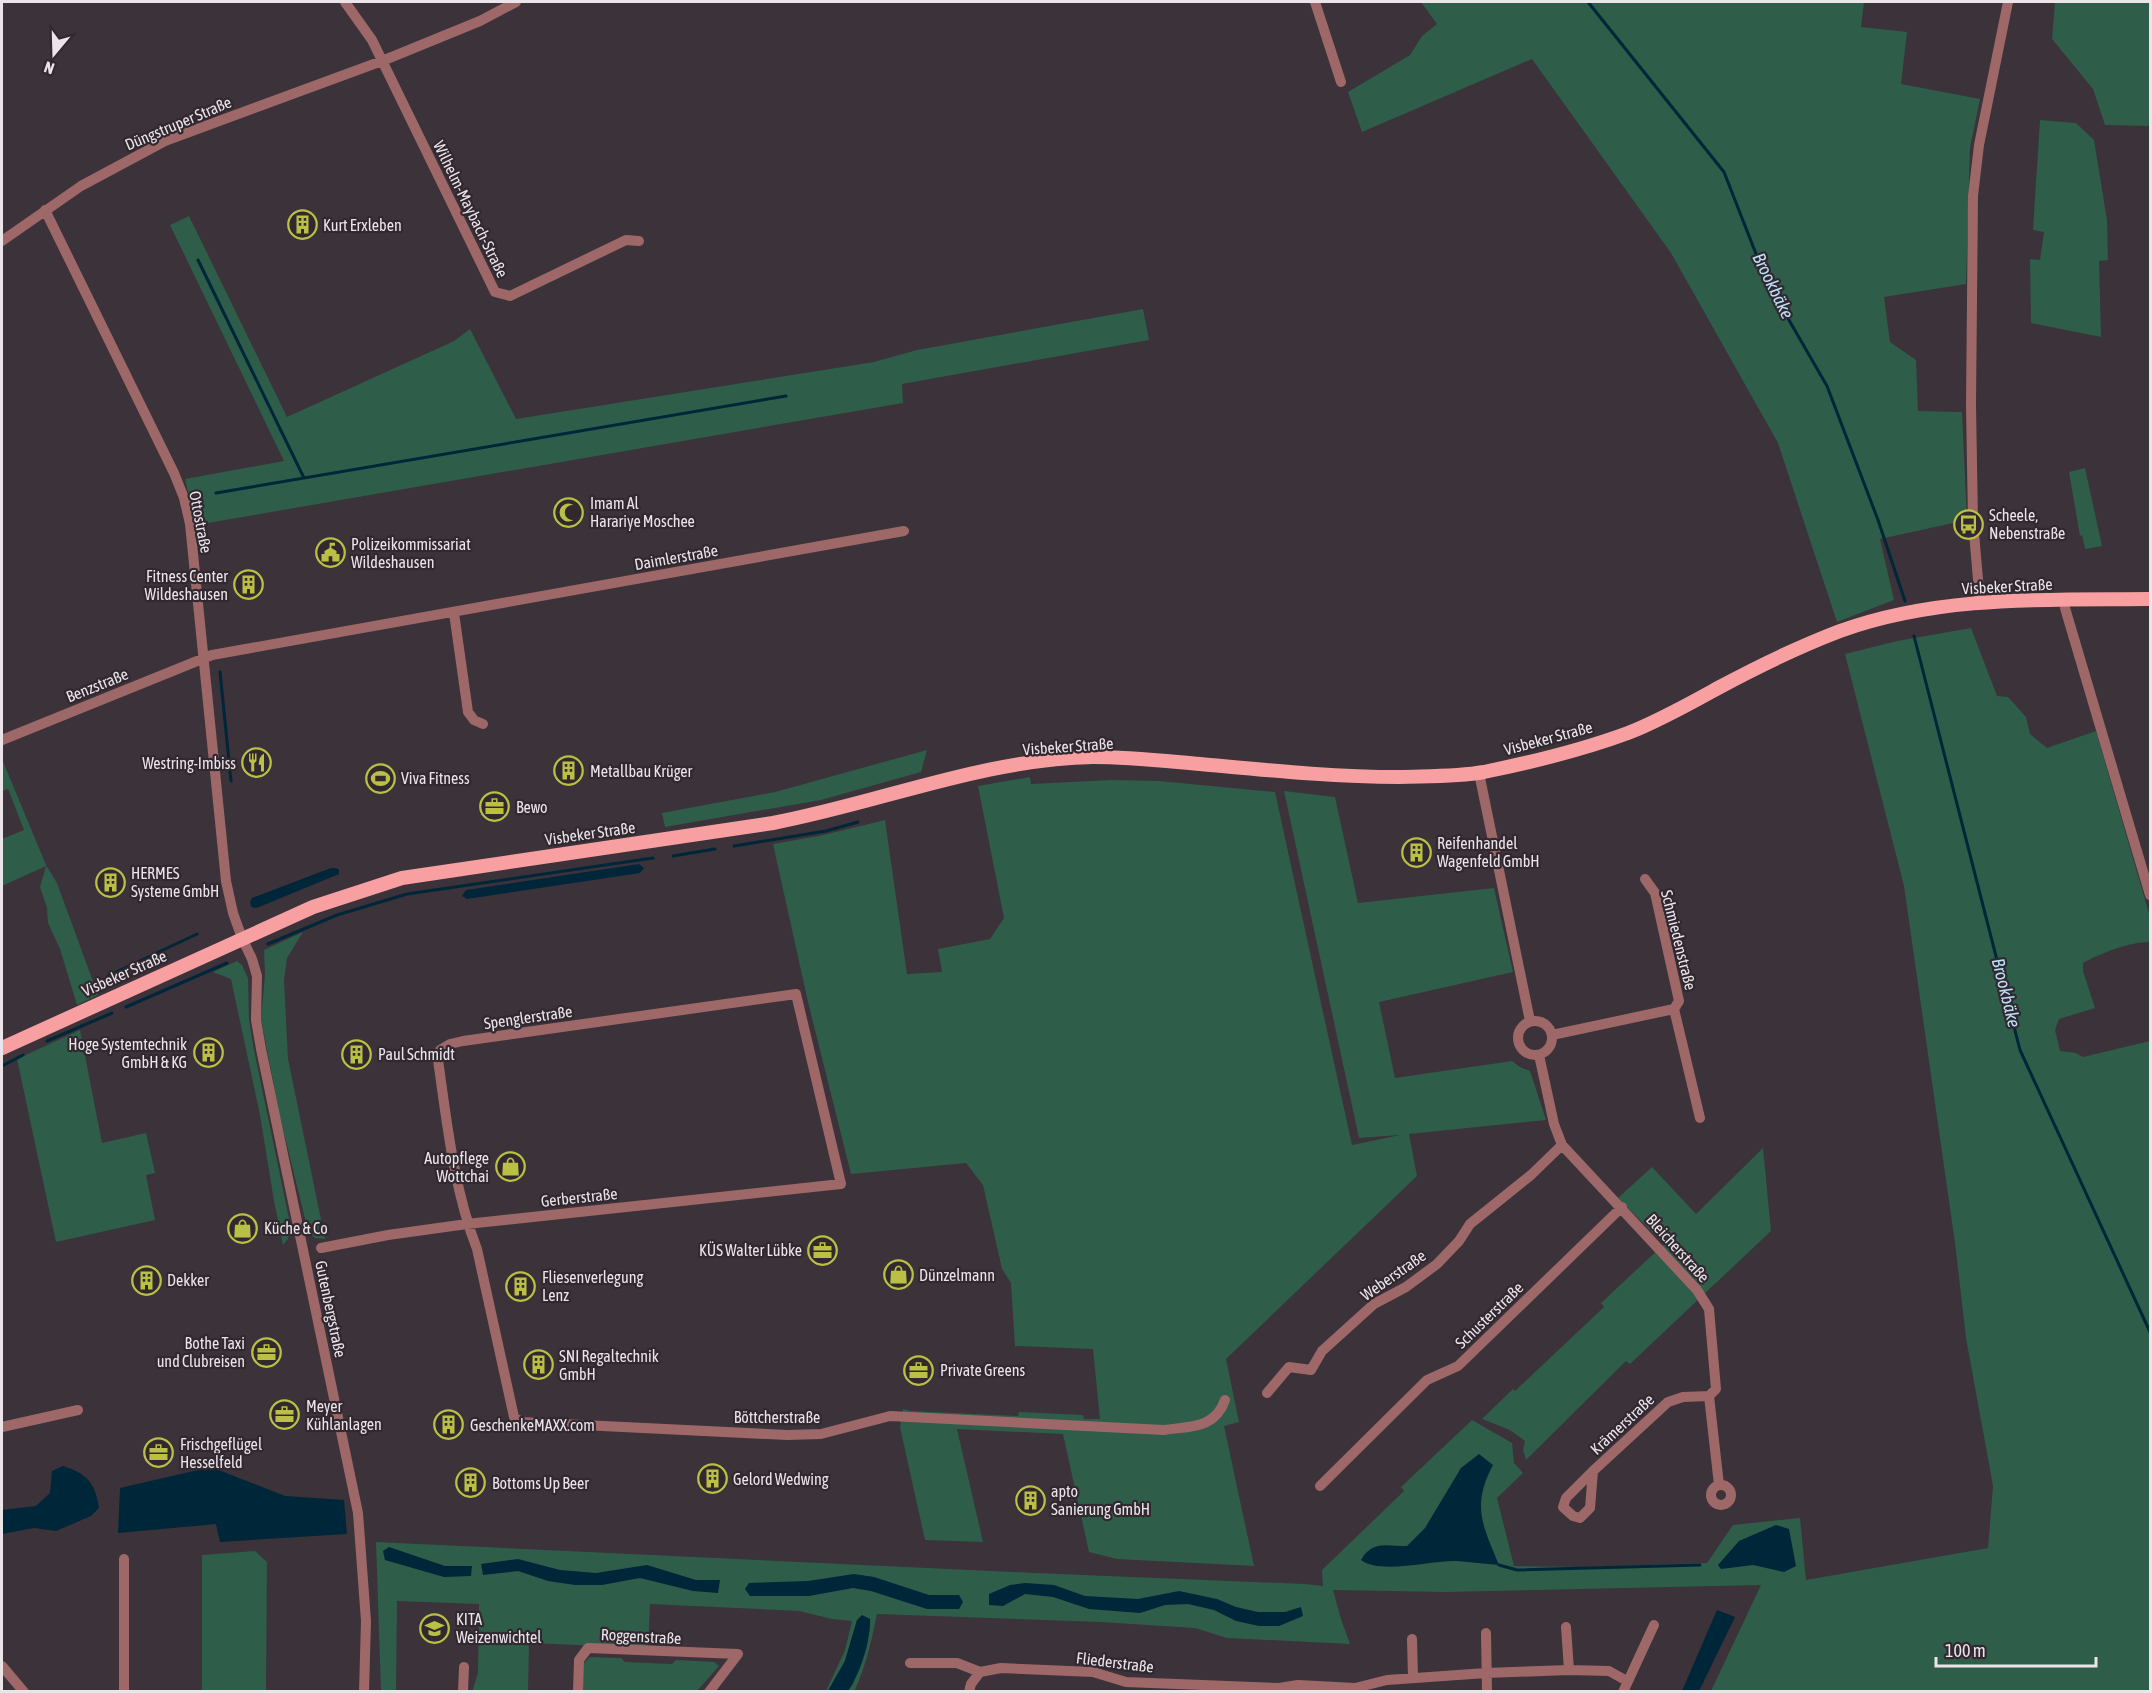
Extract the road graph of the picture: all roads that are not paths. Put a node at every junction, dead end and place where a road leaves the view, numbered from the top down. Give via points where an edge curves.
1 (345, 2) edge
2 (516, 2) edge
3 (1315, 2) edge
4 (2007, 2) edge
5 (382, 61) junction
6 (1341, 82) dead end
7 (45, 210) junction
8 (2, 241) edge
9 (639, 241) dead end
10 (904, 531) dead end
11 (2064, 599) junction
12 (2151, 599) edge
13 (1980, 602) junction
14 (454, 613) junction
15 (204, 657) junction
16 (483, 724) dead end
17 (2, 740) edge
18 (1479, 773) junction
19 (1645, 879) dead end
20 (2151, 895) edge
21 (242, 938) junction
22 (796, 994) joint
23 (1674, 1009) junction
24 (1530, 1022) junction
25 (1551, 1035) junction
26 (2, 1047) edge
27 (1539, 1055) junction
28 (1700, 1118) dead end
29 (1562, 1145) junction
30 (1622, 1207) junction
31 (467, 1224) junction
32 (321, 1248) dead end
33 (1267, 1393) dead end
34 (1709, 1396) junction
35 (1225, 1400) dead end
36 (78, 1410) dead end
37 (2, 1427) edge
38 (1593, 1471) dead end
39 (1719, 1485) dead end
40 (1320, 1486) dead end
41 (124, 1559) dead end
42 (1654, 1625) dead end
43 (1566, 1627) dead end
44 (1486, 1632) dead end
45 (1412, 1639) dead end
46 (910, 1663) dead end
47 (2, 1666) edge
48 (464, 1666) dead end
49 (1569, 1670) junction
50 (980, 1672) junction
51 (1486, 1673) junction
52 (1413, 1678) junction
53 (1627, 1680) junction
54 (1182, 1688) edge
55 (1279, 1690) edge
56 (24, 1692) edge
57 (124, 1692) edge
58 (364, 1692) edge
59 (463, 1692) edge
60 (578, 1692) edge
61 (709, 1692) edge
62 (969, 1692) edge
63 (1487, 1692) edge
64 (1623, 1692) edge

1 - 5 street via 372,39
2 - 5 street, Düngstruper Straße
3 - 6 street
4 - 13 street via 1973,196 1973,522
5 - 7 street, Düngstruper Straße via 165,141
5 - 9 street, Wilhelm-Maybach-Straße via 495,292 510,297 626,240
7 - 8 street, Düngstruper Straße
7 - 15 street, Ottostraße via 184,498
10 - 14 street, Daimlerstraße
11 - 12 main road, Visbeker Straße
11 - 13 main road, Visbeker Straße
11 - 20 street
13 - 18 main road, Visbeker Straße via 1895,615 1842,631 1630,732 1547,759
14 - 15 street, Daimlerstraße
14 - 16 street via 468,712
15 - 17 street, Benzstraße
15 - 21 street, Ottostraße via 226,880
18 - 21 main road, Visbeker Straße via 1386,777 1093,757 1047,761 973,774 773,823 402,878 313,907
18 - 24 street
19 - 23 street, Schmiedenstraße via 1655,893 1679,1001
21 - 26 main road, Visbeker Straße
21 - 58 street, Gutenbergstraße via 257,976 256,1020 261,1049 358,1514 366,1621
22 - 31 street, Spenglerstraße via 463,1041 440,1050 444,1099
22 - 31 street, Gerberstraße via 841,1184
23 - 25 street, Schmiedenstraße
23 - 28 street, Schmiedenstraße
24 - 25 street via 1546,1025
24 - 27 street via 1521,1027 1518,1042 1523,1051
25 - 27 street via 1551,1045
27 - 29 street, Bleicherstraße
29 - 30 street, Bleicherstraße
29 - 33 street, Weberstraße via 1470,1224 1437,1264 1374,1304 1322,1351 1311,1370 1289,1367
30 - 34 street, Bleicherstraße via 1697,1290 1709,1309 1716,1389
30 - 40 street, Schusterstraße via 1458,1366 1427,1380
31 - 32 street, Gerberstraße
31 - 35 street, Böttcherstraße via 477,1249 514,1417 521,1422 787,1435 821,1434 890,1416 1164,1430 1213,1420 1221,1413
34 - 38 street, Krämerstraße via 1683,1396 1668,1402
34 - 39 street, Bleicherstraße
36 - 37 street
41 - 57 street
42 - 53 street
43 - 49 street
44 - 51 street
45 - 52 street
46 - 50 street via 957,1663
47 - 56 street
48 - 59 street
49 - 51 street, Fliederstraße
49 - 53 street, Fliederstraße via 1609,1671
50 - 54 street, Fliederstraße via 1000,1668 1093,1672 1126,1682
50 - 62 street
51 - 52 street, Fliederstraße
51 - 63 street
52 - 55 street, Fliederstraße via 1355,1689 1298,1685
53 - 64 street
54 - 55 street, Fliederstraße
60 - 61 street, Roggenstraße via 579,1660 588,1648 738,1654

